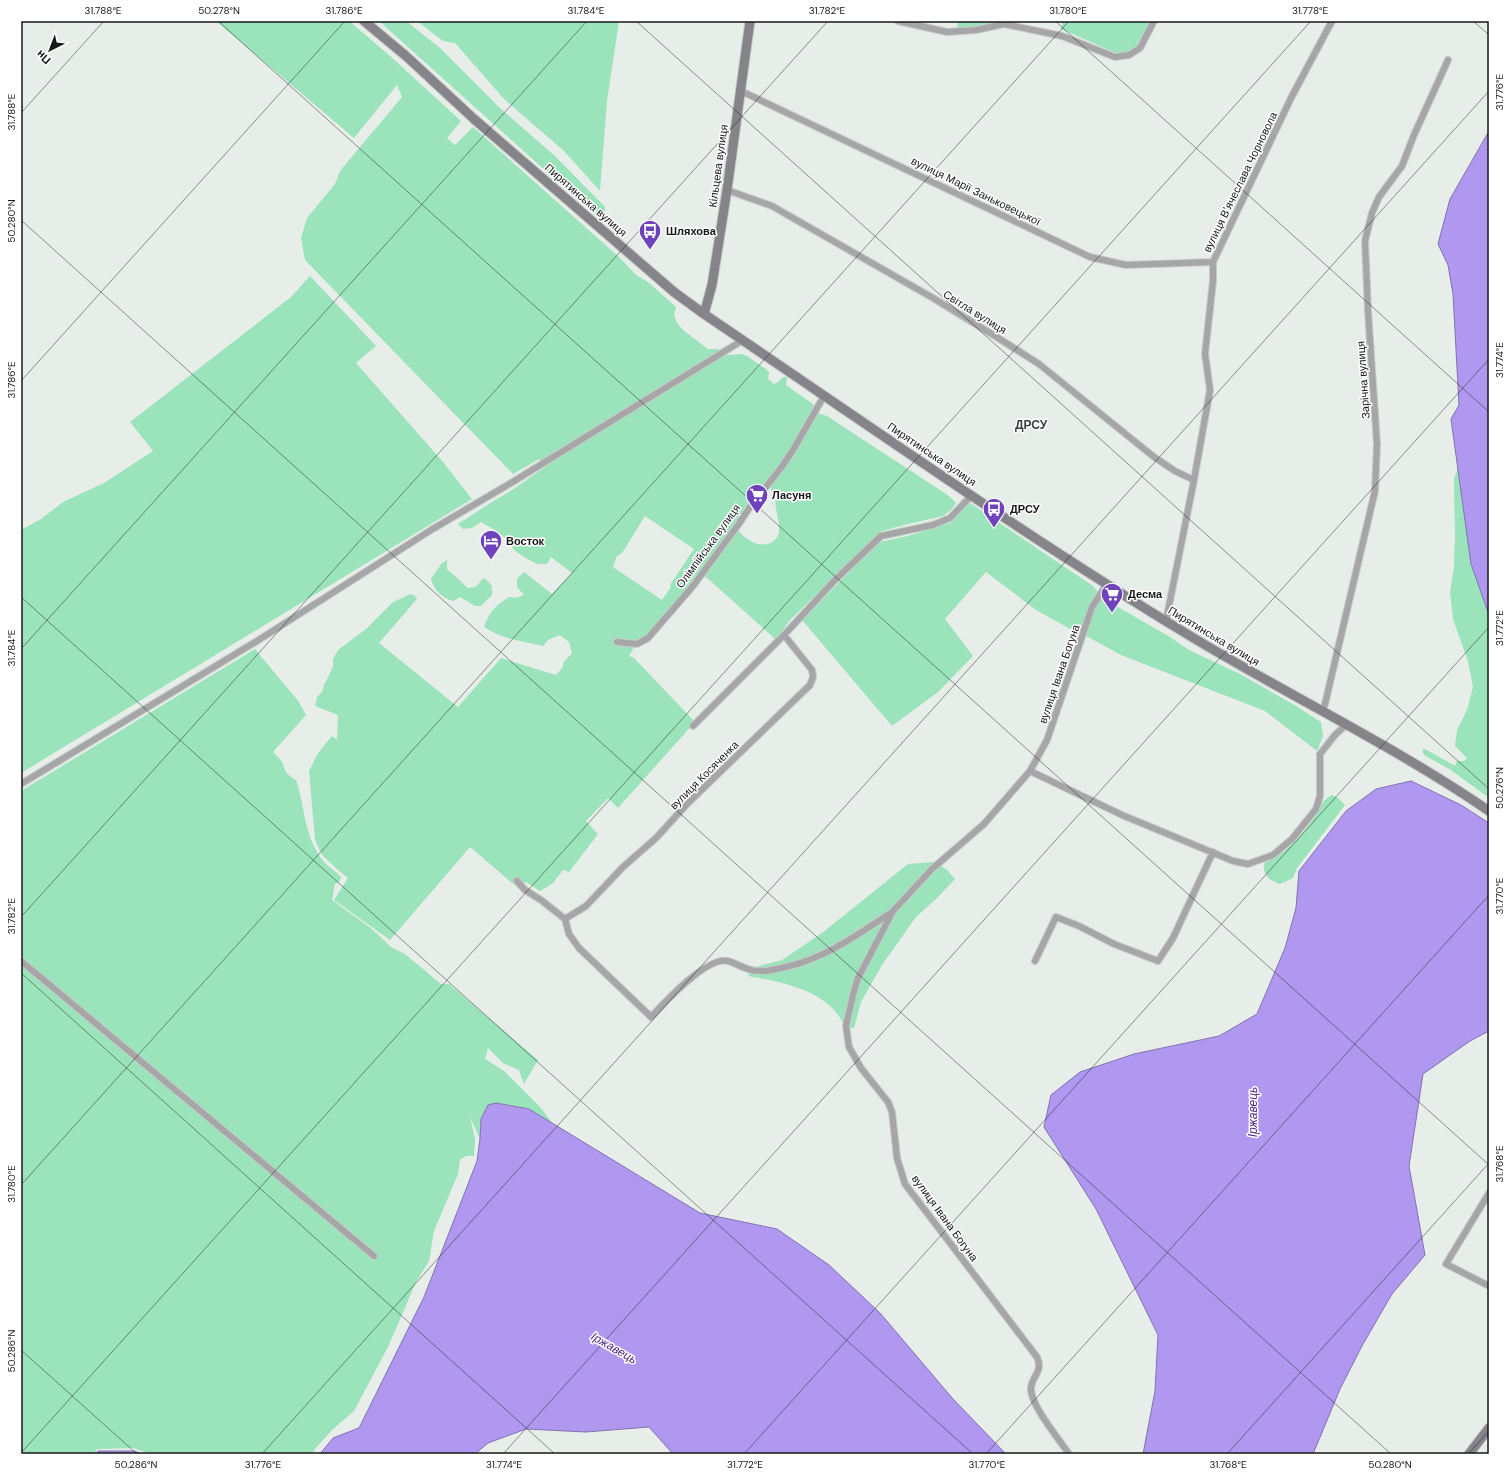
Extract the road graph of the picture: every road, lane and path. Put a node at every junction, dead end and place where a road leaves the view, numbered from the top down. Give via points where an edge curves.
1 (364, 21) edge
2 (750, 21) edge
3 (898, 21) edge
4 (1154, 21) edge
5 (1332, 21) edge
6 (1448, 60) dead end
7 (741, 91) junction
8 (727, 190) junction
9 (1213, 262) junction
10 (704, 314) junction
11 (743, 340) junction
12 (824, 396) junction
13 (1194, 480) junction
14 (972, 495) junction
15 (1107, 584) junction
16 (1166, 621) junction
17 (784, 634) junction
18 (617, 642) dead end
19 (1322, 711) junction
20 (1348, 724) junction
21 (693, 726) dead end
22 (1030, 771) junction
23 (21, 784) edge
24 (1489, 811) edge
25 (1213, 852) junction
26 (517, 881) dead end
27 (893, 911) junction
28 (565, 919) junction
29 (21, 961) edge
30 (1035, 961) dead end
31 (1489, 1193) edge
32 (374, 1256) dead end
33 (1489, 1286) edge
34 (1489, 1428) edge
35 (1069, 1454) edge
36 (1469, 1454) edge

1 - 10 main road, Пирятинська вулиця via 592,222 674,292
2 - 7 main road, Кільцева вулиця
3 - 4 street via 947,32 976,30 1004,24 1062,36 1115,57 1129,55 1140,48
5 - 9 street, вулиця Вʼячеслава Чорновола via 1291,98
6 - 19 street, Зарічна вулиця via 1402,166 1378,197 1365,241 1377,444 1375,491 1326,704
7 - 8 main road, Кільцева вулиця
7 - 9 street, вулиця Марії Заньковецької via 1090,257 1126,265
8 - 10 main road, Кільцева вулиця via 712,285
8 - 13 street, Світла вулиця via 772,206 983,328 1039,364 1154,457
9 - 13 street, вулиця Вʼячеслава Чорновола via 1205,354 1210,390
10 - 11 main road, Пирятинська вулиця
11 - 12 main road, Пирятинська вулиця
11 - 23 street via 431,530 258,641
12 - 14 main road, Пирятинська вулиця
12 - 18 street, Олімпійська вулиця via 781,468 693,586 648,638 637,644
13 - 16 street, вулиця Вʼячеслава Чорновола
14 - 15 main road, Пирятинська вулиця
14 - 17 street via 950,518 933,525 881,536
15 - 16 main road, Пирятинська вулиця
15 - 22 street, вулиця Івана Богуна via 1092,607 1047,740
16 - 19 main road, Пирятинська вулиця
17 - 21 street
17 - 28 street, вулиця Косяченка via 812,670 810,686 688,803 586,906
19 - 20 main road, Пирятинська вулиця
20 - 24 main road, Пирятинська вулиця via 1448,783
20 - 25 street via 1320,754 1320,796 1316,809 1292,839 1273,855 1248,864 1233,862
22 - 25 street via 1122,814
22 - 27 street, вулиця Івана Богуна via 984,824 932,869
25 - 30 street via 1173,938 1158,961 1056,917
26 - 28 street via 525,890
27 - 28 street, вулиця Івана Богуна via 810,961 760,971 727,961 718,961 696,974 651,1017 579,948 569,934
27 - 35 street, вулиця Івана Богуна via 858,978 846,1026 849,1047 861,1068 888,1102 892,1112 897,1158 905,1184 1040,1363 1040,1369 1030,1388 1039,1410
29 - 32 street
31 - 33 street via 1446,1264
34 - 36 main road

